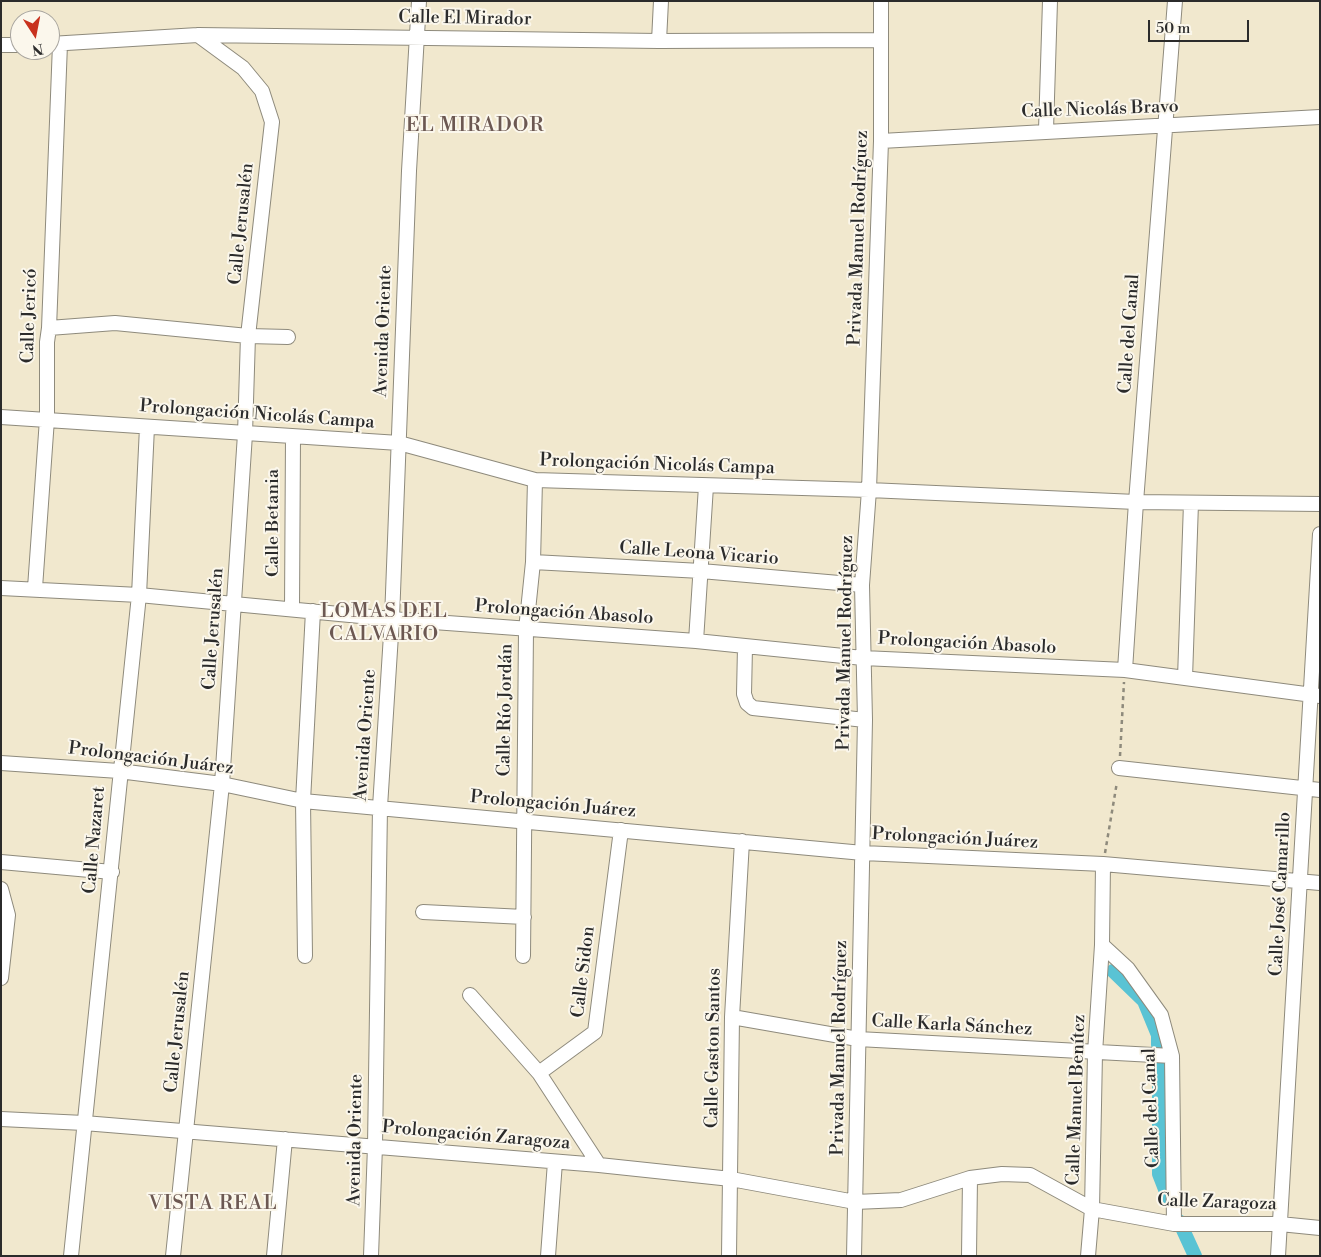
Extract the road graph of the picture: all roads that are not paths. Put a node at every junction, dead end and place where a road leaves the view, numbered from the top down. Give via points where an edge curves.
1 (419, 1) edge
2 (660, 1) edge
3 (881, 1) edge
4 (1050, 1) edge
5 (1175, 1) edge
6 (198, 35) junction
7 (416, 36) junction
8 (880, 40) junction
9 (659, 41) junction
10 (60, 44) edge
11 (55, 60) edge
12 (1320, 117) edge
13 (1165, 126) junction
14 (1046, 130) junction
15 (881, 141) junction
16 (49, 328) junction
17 (248, 336) junction
18 (288, 337) dead end
19 (1, 417) edge
20 (47, 419) junction
21 (147, 426) junction
22 (246, 434) junction
23 (293, 437) junction
24 (399, 443) junction
25 (535, 480) junction
26 (706, 486) junction
27 (869, 490) junction
28 (1136, 502) junction
29 (1191, 503) junction
30 (1320, 504) edge
31 (1320, 534) edge
32 (533, 562) junction
33 (701, 571) junction
34 (862, 585) junction
35 (1, 588) edge
36 (36, 588) junction
37 (139, 595) junction
38 (235, 605) junction
39 (292, 609) junction
40 (313, 611) junction
41 (392, 619) junction
42 (526, 630) junction
43 (696, 641) junction
44 (745, 647) junction
45 (863, 658) junction
46 (1125, 670) junction
47 (1185, 678) junction
48 (1314, 696) edge
49 (865, 720) junction
50 (1, 763) edge
51 (1119, 768) dead end
52 (119, 771) junction
53 (222, 784) junction
54 (1305, 788) junction
55 (1320, 790) edge
56 (302, 801) junction
57 (380, 807) junction
58 (524, 821) junction
59 (621, 830) junction
60 (742, 840) junction
61 (863, 854) junction
62 (1, 862) edge
63 (1103, 864) junction
64 (112, 872) junction
65 (1301, 881) junction
66 (1320, 883) edge
67 (1, 889) edge
68 (423, 912) dead end
69 (524, 917) junction
70 (1102, 945) junction
71 (305, 956) dead end
72 (523, 956) dead end
73 (1, 978) edge
74 (470, 995) dead end
75 (732, 1017) junction
76 (858, 1039) junction
77 (1095, 1053) junction
78 (1172, 1056) junction
79 (540, 1073) junction
80 (1, 1119) edge
81 (84, 1123) junction
82 (186, 1133) junction
83 (285, 1139) junction
84 (375, 1146) junction
85 (555, 1162) junction
86 (599, 1165) junction
87 (731, 1178) junction
88 (970, 1178) junction
89 (855, 1202) junction
90 (1092, 1208) junction
91 (1175, 1224) junction
92 (1280, 1224) junction
93 (1320, 1228) edge
94 (71, 1256) edge
95 (173, 1256) edge
96 (274, 1256) edge
97 (371, 1256) edge
98 (548, 1256) edge
99 (729, 1256) edge
100 (854, 1256) edge
101 (969, 1256) edge
102 (1088, 1256) edge
103 (1278, 1256) edge

1 - 7 street, Avenida Oriente
2 - 9 street
3 - 8 street, Privada Manuel Rodríguez
4 - 14 street
5 - 13 street, Calle del Canal
6 - 7 street, Calle El Mirador
6 - 10 street, Calle El Mirador
6 - 17 street, Calle Jerusalén via 243,68 262,91 272,122
7 - 9 street, Calle El Mirador
7 - 24 street, Avenida Oriente
8 - 9 street, Calle El Mirador
8 - 15 street, Privada Manuel Rodríguez
11 - 16 street, Calle Jericó
12 - 13 street, Calle Nicolás Bravo
13 - 14 street, Calle Nicolás Bravo
13 - 28 street, Calle del Canal
14 - 15 street, Calle Nicolás Bravo
15 - 27 street, Privada Manuel Rodríguez
16 - 17 street via 115,323
16 - 20 street, Calle Jericó via 46,342
17 - 18 street
17 - 22 street, Calle Jerusalén
19 - 20 street, Prolongación Nicolás Campa
20 - 21 street, Prolongación Nicolás Campa
20 - 36 street, Calle Jericó
21 - 22 street, Prolongación Nicolás Campa
21 - 37 street, Calle Nazaret
22 - 23 street, Prolongación Nicolás Campa
22 - 38 street, Calle Jerusalén
23 - 24 street, Prolongación Nicolás Campa
23 - 39 street, Calle Betania
24 - 25 street, Prolongación Nicolás Campa
24 - 41 street, Avenida Oriente
25 - 26 street, Prolongación Nicolás Campa
25 - 32 street, Calle Río Jordán
26 - 27 street, Prolongación Nicolás Campa
26 - 33 street
27 - 28 street, Prolongación Nicolás Campa
27 - 34 street, Privada Manuel Rodríguez
28 - 29 street, Prolongación Nicolás Campa
28 - 46 street, Calle del Canal
29 - 30 street, Prolongación Nicolás Campa
29 - 47 street
31 - 48 street, Calle José Camarillo
32 - 33 street, Calle Leona Vicario
32 - 42 street, Calle Río Jordán
33 - 34 street, Calle Leona Vicario
33 - 43 street
34 - 45 street, Privada Manuel Rodríguez
35 - 36 street, Prolongación Abasolo
36 - 37 street, Prolongación Abasolo
37 - 38 street, Prolongación Abasolo
37 - 52 street, Calle Nazaret
38 - 39 street, Prolongación Abasolo
38 - 53 street, Calle Jerusalén
39 - 40 street, Prolongación Abasolo
40 - 41 street, Prolongación Abasolo
40 - 56 street
41 - 42 street, Prolongación Abasolo
41 - 57 street, Avenida Oriente
42 - 43 street, Prolongación Abasolo
42 - 58 street, Calle Río Jordán
43 - 44 street, Prolongación Abasolo
44 - 45 street, Prolongación Abasolo
44 - 49 street via 744,694 753,708
45 - 46 street, Prolongación Abasolo
45 - 49 street, Privada Manuel Rodríguez
46 - 47 street, Prolongación Abasolo
47 - 48 street, Prolongación Abasolo
48 - 54 street, Calle José Camarillo
49 - 61 street, Privada Manuel Rodríguez
50 - 52 street, Prolongación Juárez
51 - 54 street
52 - 53 street, Prolongación Juárez
52 - 64 street, Calle Nazaret
53 - 56 street, Prolongación Juárez
53 - 82 street, Calle Jerusalén
54 - 55 street
54 - 65 street, Calle José Camarillo
56 - 57 street, Prolongación Juárez
56 - 71 street
57 - 58 street, Prolongación Juárez
57 - 84 street, Avenida Oriente
58 - 59 street, Prolongación Juárez
58 - 69 street, Calle Río Jordán
59 - 60 street, Prolongación Juárez
59 - 79 street, Calle Sidon via 595,1032
60 - 61 street, Prolongación Juárez
60 - 75 street, Calle Gaston Santos
61 - 63 street, Prolongación Juárez
61 - 76 street, Privada Manuel Rodríguez
62 - 64 street
63 - 65 street, Prolongación Juárez
63 - 70 street
64 - 81 street, Calle Nazaret
65 - 66 street, Prolongación Juárez
65 - 92 street, Calle José Camarillo
67 - 73 street via 8,915
68 - 69 street
69 - 72 street, Calle Río Jordán
70 - 77 street, Calle Manuel Benítez
70 - 78 street, Calle del Canal via 1128,969 1161,1015
74 - 79 street
75 - 76 street, Calle Karla Sánchez
75 - 87 street, Calle Gaston Santos
76 - 77 street, Calle Karla Sánchez
76 - 89 street, Privada Manuel Rodríguez
77 - 78 street, Calle Karla Sánchez
77 - 90 street, Calle Manuel Benítez
78 - 91 street, Calle del Canal
79 - 86 street
80 - 81 street, Prolongación Zaragoza
81 - 82 street, Prolongación Zaragoza
81 - 94 street, Calle Nazaret
82 - 83 street, Prolongación Zaragoza
82 - 95 street, Calle Jerusalén
83 - 84 street, Prolongación Zaragoza
83 - 96 street
84 - 85 street, Prolongación Zaragoza
84 - 97 street, Avenida Oriente
85 - 86 street, Prolongación Zaragoza
85 - 98 street
86 - 87 street, Prolongación Zaragoza
87 - 89 street, Prolongación Zaragoza
87 - 99 street, Calle Gaston Santos
88 - 89 street, Calle Zaragoza via 901,1200
88 - 90 street, Calle Zaragoza via 1030,1175
88 - 101 street
89 - 100 street, Privada Manuel Rodríguez
90 - 91 street, Calle Zaragoza
90 - 102 street, Calle Manuel Benítez
91 - 92 street, Calle Zaragoza
92 - 93 street, Calle Zaragoza
92 - 103 street, Calle José Camarillo

